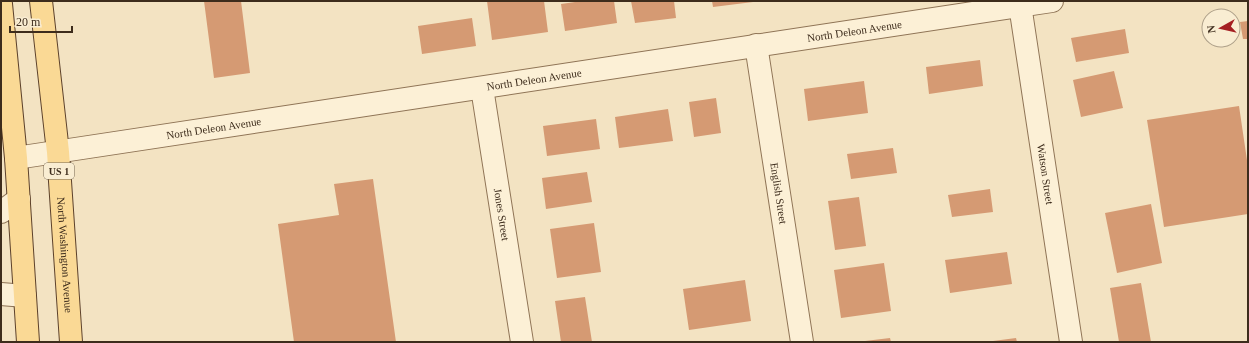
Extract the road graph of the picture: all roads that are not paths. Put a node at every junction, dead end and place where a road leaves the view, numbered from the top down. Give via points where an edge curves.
1 (41, 1) edge
2 (1052, 1) edge
3 (1, 4) edge
4 (1020, 6) junction
5 (756, 45) junction
6 (482, 88) junction
7 (7, 124) edge
8 (58, 152) junction
9 (16, 158) junction
10 (19, 199) junction
11 (1, 212) edge
12 (1, 294) edge
13 (25, 296) junction
14 (28, 342) edge
15 (71, 342) edge
16 (522, 342) edge
17 (802, 342) edge
18 (1071, 342) edge

1 - 8 main road, North Washington Avenue / US 1
2 - 4 street, North Deleon Avenue
3 - 7 main road
4 - 5 street, North Deleon Avenue
4 - 18 street, Watson Street
5 - 6 street, North Deleon Avenue
5 - 17 street, English Street
6 - 8 street, North Deleon Avenue
6 - 16 street, Jones Street
7 - 9 main road
8 - 9 street, North Deleon Avenue
8 - 15 main road, North Washington Avenue / US 1
9 - 10 main road
10 - 11 street
10 - 13 main road
12 - 13 street
13 - 14 main road

